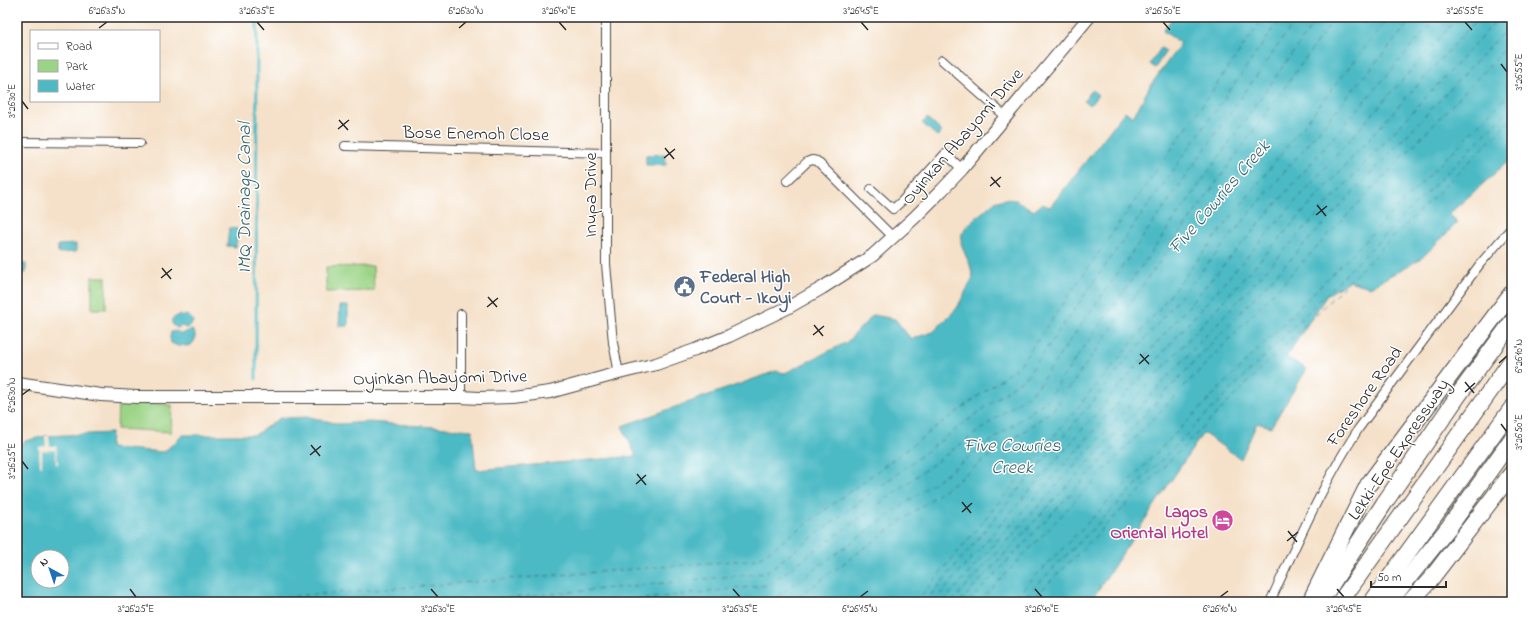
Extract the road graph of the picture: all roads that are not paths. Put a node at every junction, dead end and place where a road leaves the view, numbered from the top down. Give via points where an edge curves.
1 (606, 17) edge
2 (1089, 17) edge
3 (942, 60) dead end
4 (1005, 116) junction
5 (17, 142) edge
6 (140, 142) dead end
7 (345, 146) dead end
8 (606, 153) junction
9 (962, 169) junction
10 (787, 181) dead end
11 (871, 189) dead end
12 (1512, 227) edge
13 (893, 237) junction
14 (1512, 293) edge
15 (461, 314) dead end
16 (1512, 322) edge
17 (1512, 360) edge
18 (619, 372) junction
19 (17, 383) edge
20 (461, 397) junction
21 (1512, 408) edge
22 (1512, 439) edge
23 (1512, 474) edge
24 (1270, 602) edge
25 (1310, 602) edge
26 (1320, 602) edge
27 (1340, 602) edge
28 (1372, 602) edge
29 (1389, 602) edge
30 (1410, 602) edge

1 - 8 street, Inupa Drive
2 - 4 street, Oyinkan Abayomi Drive
3 - 4 street
4 - 9 street, Oyinkan Abayomi Drive
5 - 6 street
7 - 8 street, Bose Enemoh Close
8 - 18 street, Inupa Drive via 606,264 613,343
9 - 11 street via 945,154 893,209
9 - 13 street, Oyinkan Abayomi Drive
10 - 13 street via 808,162 817,162
12 - 24 street, Foreshore Road via 1480,264 1346,448
13 - 18 street, Oyinkan Abayomi Drive via 872,256 848,272 789,306 695,350 656,364
14 - 25 highway via 1368,485
15 - 20 street
16 - 26 highway, Lekki-Epe Expressway via 1385,502
17 - 27 highway
18 - 20 street, Oyinkan Abayomi Drive via 550,392 513,397
19 - 20 street, Oyinkan Abayomi Drive via 101,395
21 - 28 highway
22 - 29 highway via 1449,527
23 - 30 highway

